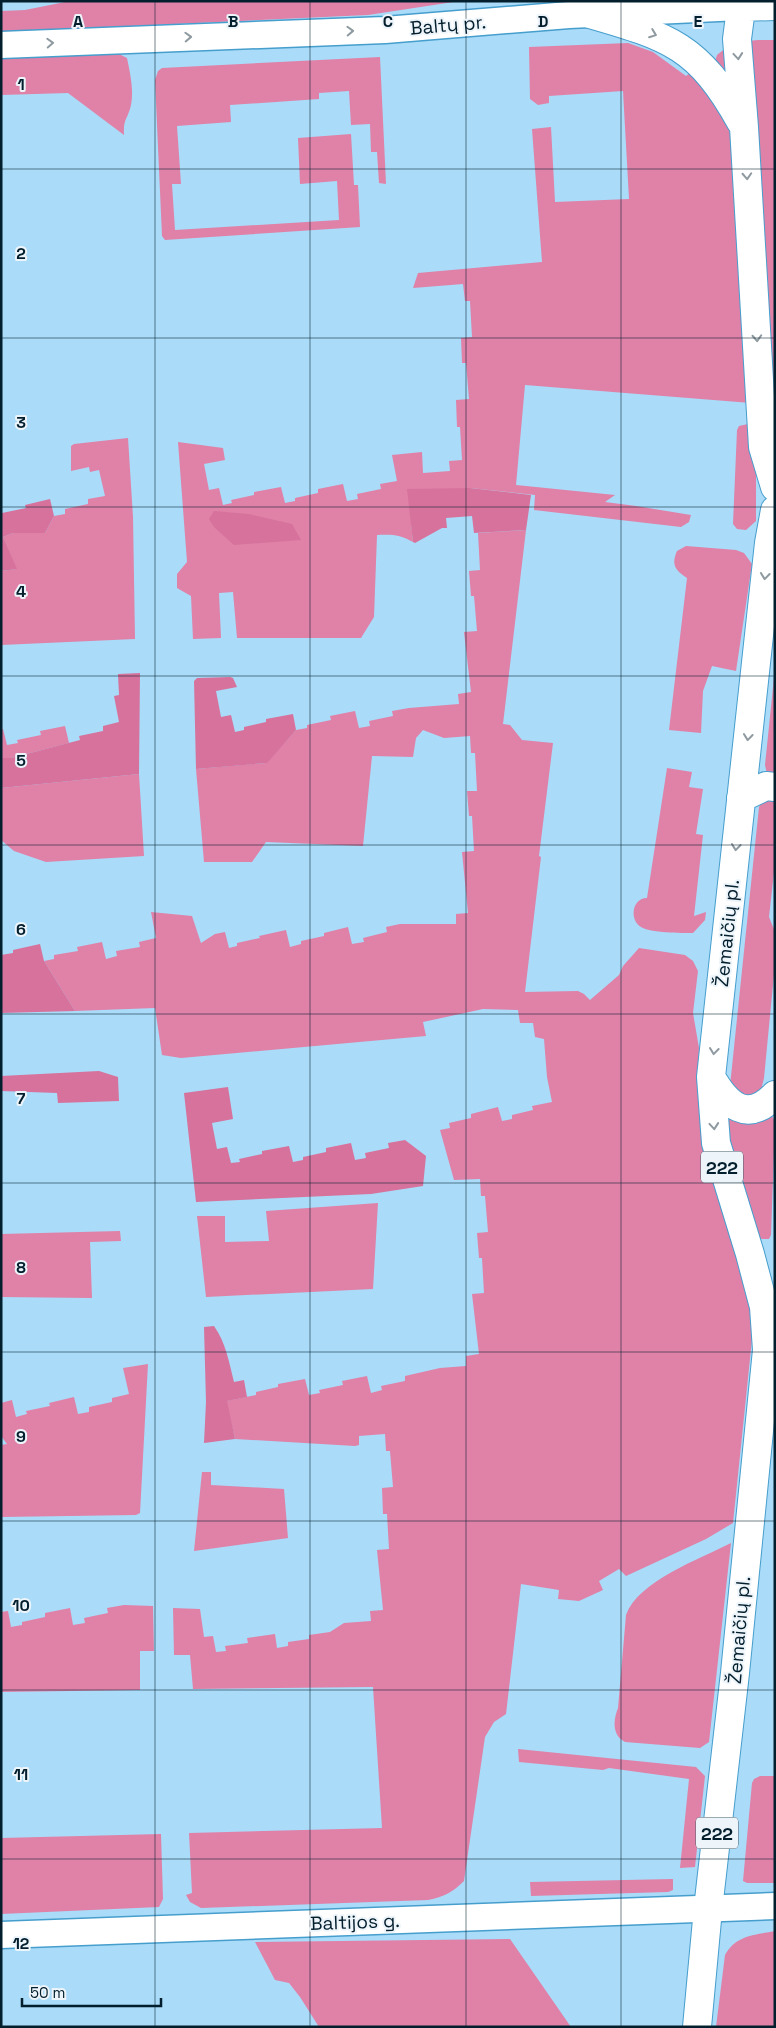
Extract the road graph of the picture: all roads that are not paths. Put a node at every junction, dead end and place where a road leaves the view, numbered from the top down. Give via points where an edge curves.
1 (741, 4) edge
2 (775, 6) edge
3 (579, 10) edge
4 (1, 45) edge
5 (744, 127) junction
6 (775, 487) edge
7 (775, 510) edge
8 (775, 787) edge
9 (741, 798) junction
10 (711, 1077) junction
11 (775, 1095) edge
12 (775, 1321) edge
13 (768, 1350) junction
14 (775, 1906) edge
15 (708, 1909) junction
16 (1, 1935) edge
17 (697, 2027) edge

1 - 2 main road, Baltų pr.
1 - 3 main road, Baltų pr.
1 -> 5 main road via 737,39
4 -> 3 main road, Baltų pr. via 385,30
3 -> 5 main road via 640,29 682,48 708,72
5 -> 6 main road via 763,447
7 -> 9 main road, Žemaičių pl. / 222
8 - 9 main road via 766,786
9 -> 10 main road, Žemaičių pl. / 222
10 - 11 main road via 721,1095 746,1110 762,1106
10 -> 13 main road, Žemaičių pl. / 222 via 716,1143 764,1307
12 - 13 main road, Žemaičių pl. / 222
13 - 15 main road, Žemaičių pl. / 222
14 - 15 main road, Baltijos g.
15 - 16 main road, Baltijos g.
15 - 17 main road, 222

